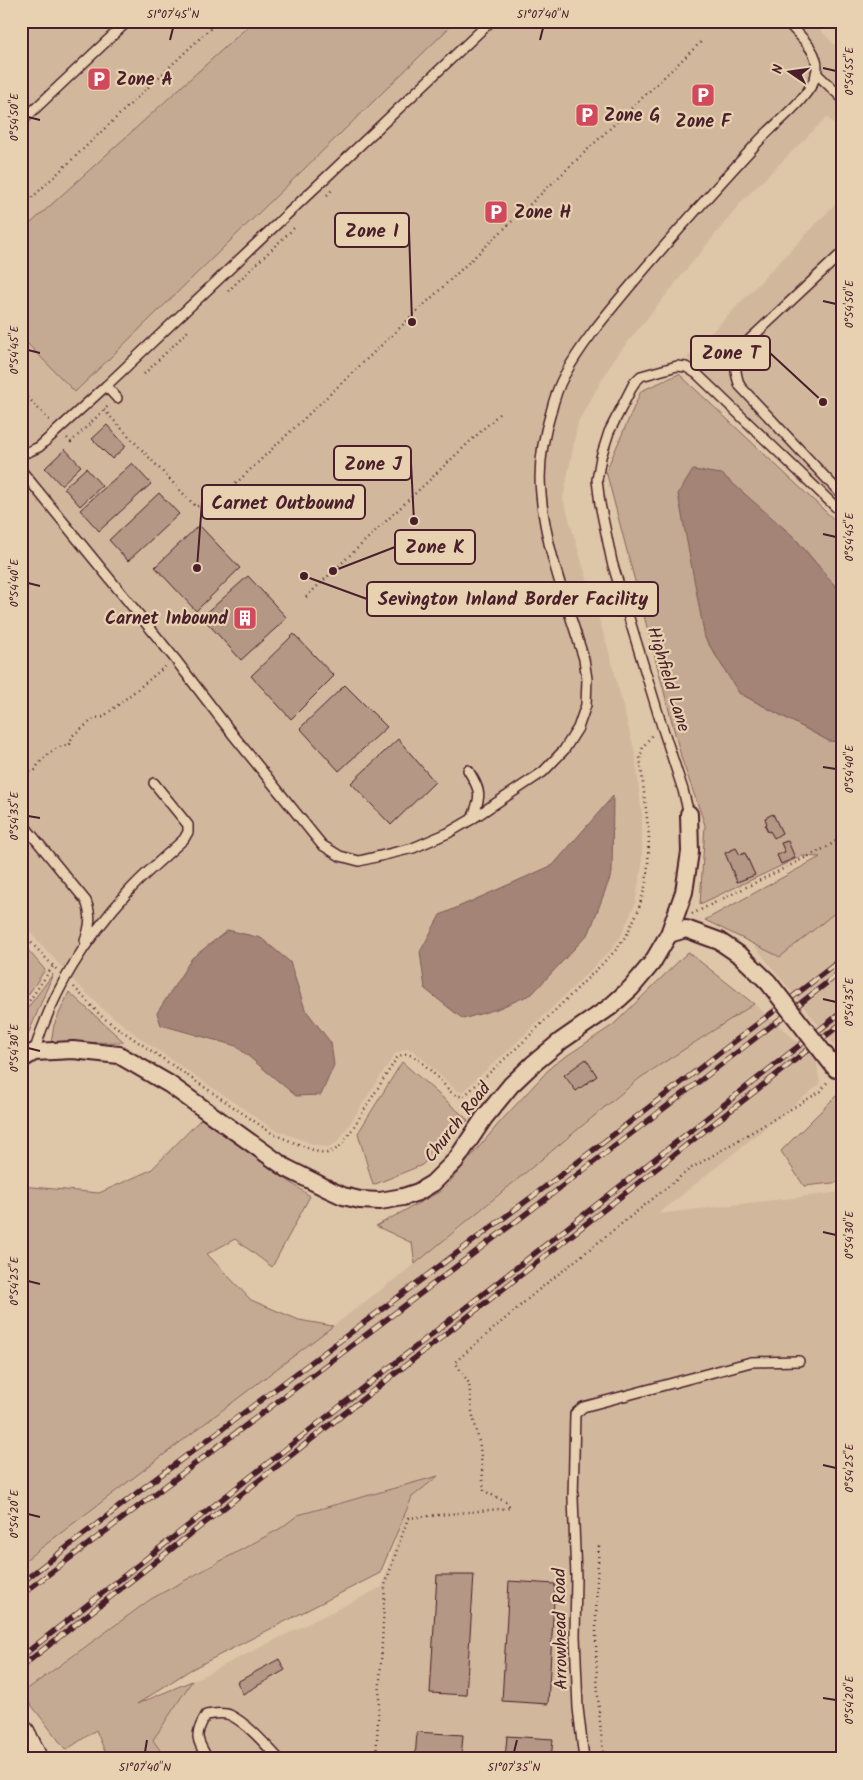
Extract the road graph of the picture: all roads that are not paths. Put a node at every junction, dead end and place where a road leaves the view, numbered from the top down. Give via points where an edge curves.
1 (128, 21) edge
2 (491, 21) edge
3 (786, 21) edge
4 (816, 74) junction
5 (842, 98) edge
6 (21, 122) edge
7 (842, 253) edge
8 (106, 386) junction
9 (117, 398) road end
10 (21, 452) edge
11 (21, 470) edge
12 (842, 495) edge
13 (842, 514) edge
14 (468, 770) dead end
15 (154, 783) dead end
16 (689, 814) joint
17 (472, 819) junction
18 (23, 824) dead end
19 (669, 934) junction
20 (84, 946) junction
21 (27, 1056) edge
22 (839, 1069) edge
23 (800, 1361) dead end
24 (208, 1759) edge
25 (279, 1759) edge
26 (584, 1759) edge

1 - 6 lane
2 - 8 lane
3 - 4 lane via 808,44 815,57
4 - 5 lane
4 - 17 lane via 808,91 673,234 584,343 563,378 550,413 541,459 540,493 548,539 584,658 586,705 578,728 564,750 543,772
7 - 12 lane via 747,342 737,357 735,373 740,386
8 - 9 lane
8 - 10 lane via 39,447
11 - 17 lane via 322,845 340,856 360,861 413,848
13 - 16 lane, Highfield Lane via 697,374 677,366 641,376 634,382 609,432 601,457 597,480 600,504 612,562
14 - 17 lane via 479,788 478,805
15 - 20 lane via 188,825 188,832 129,890
16 - 19 street, Highfield Lane via 690,852 684,892
18 - 20 lane via 86,901 91,923
19 - 21 street, Church Road via 652,963 631,988 561,1041 511,1085 444,1174 418,1192 403,1197 380,1201 343,1196 286,1168 169,1084 119,1055 73,1050
19 - 22 street, bridge via 686,929 718,941 741,956 768,982
20 - 21 lane via 65,977
23 - 26 lane, Arrowhead Road via 751,1362 583,1407 575,1414 578,1699
24 - 25 lane via 199,1743 198,1729 206,1715 219,1713 229,1715 257,1736

